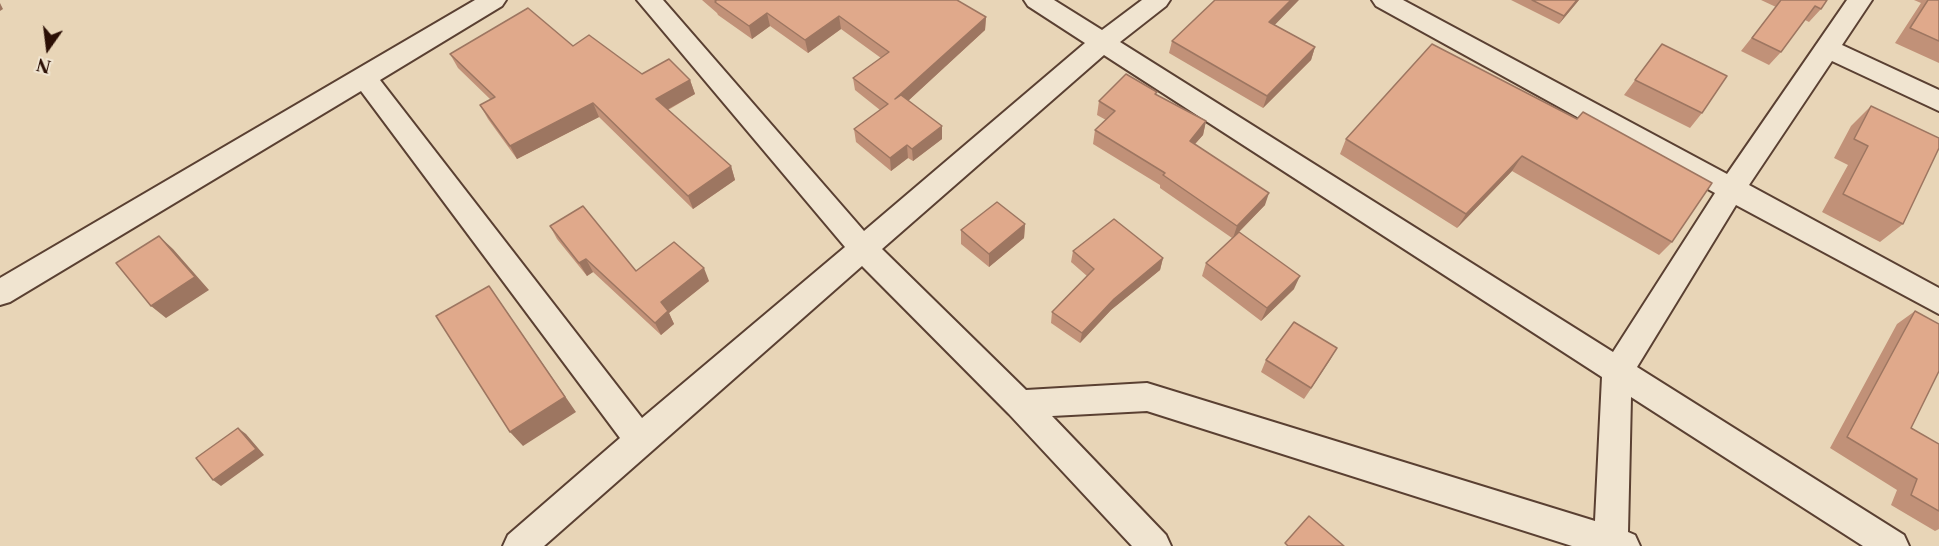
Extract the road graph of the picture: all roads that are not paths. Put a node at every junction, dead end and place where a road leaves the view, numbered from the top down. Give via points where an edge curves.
1 (494, 0) edge
2 (649, 0) edge
3 (1036, 0) edge
4 (1158, 0) edge
5 (1384, 0) edge
6 (1860, 0) edge
7 (1102, 43) junction
8 (1826, 48) junction
9 (364, 77) junction
10 (1939, 101) edge
11 (1731, 190) junction
12 (863, 249) junction
13 (0, 292) edge
14 (1939, 302) edge
15 (1617, 372) junction
16 (1020, 404) junction
17 (640, 440) junction
18 (1615, 545) edge
19 (520, 546) edge
20 (1154, 546) edge
21 (1892, 546) edge

1 - 9 street
2 - 12 street
3 - 7 street
4 - 7 street
5 - 11 street
6 - 8 street
7 - 12 street
7 - 15 street
8 - 10 street
8 - 11 street
9 - 13 street
9 - 17 street
11 - 14 street
11 - 15 street
12 - 16 street
12 - 17 street
15 - 18 street
15 - 21 street
16 - 18 street via 1147,397
16 - 20 street
17 - 19 street

